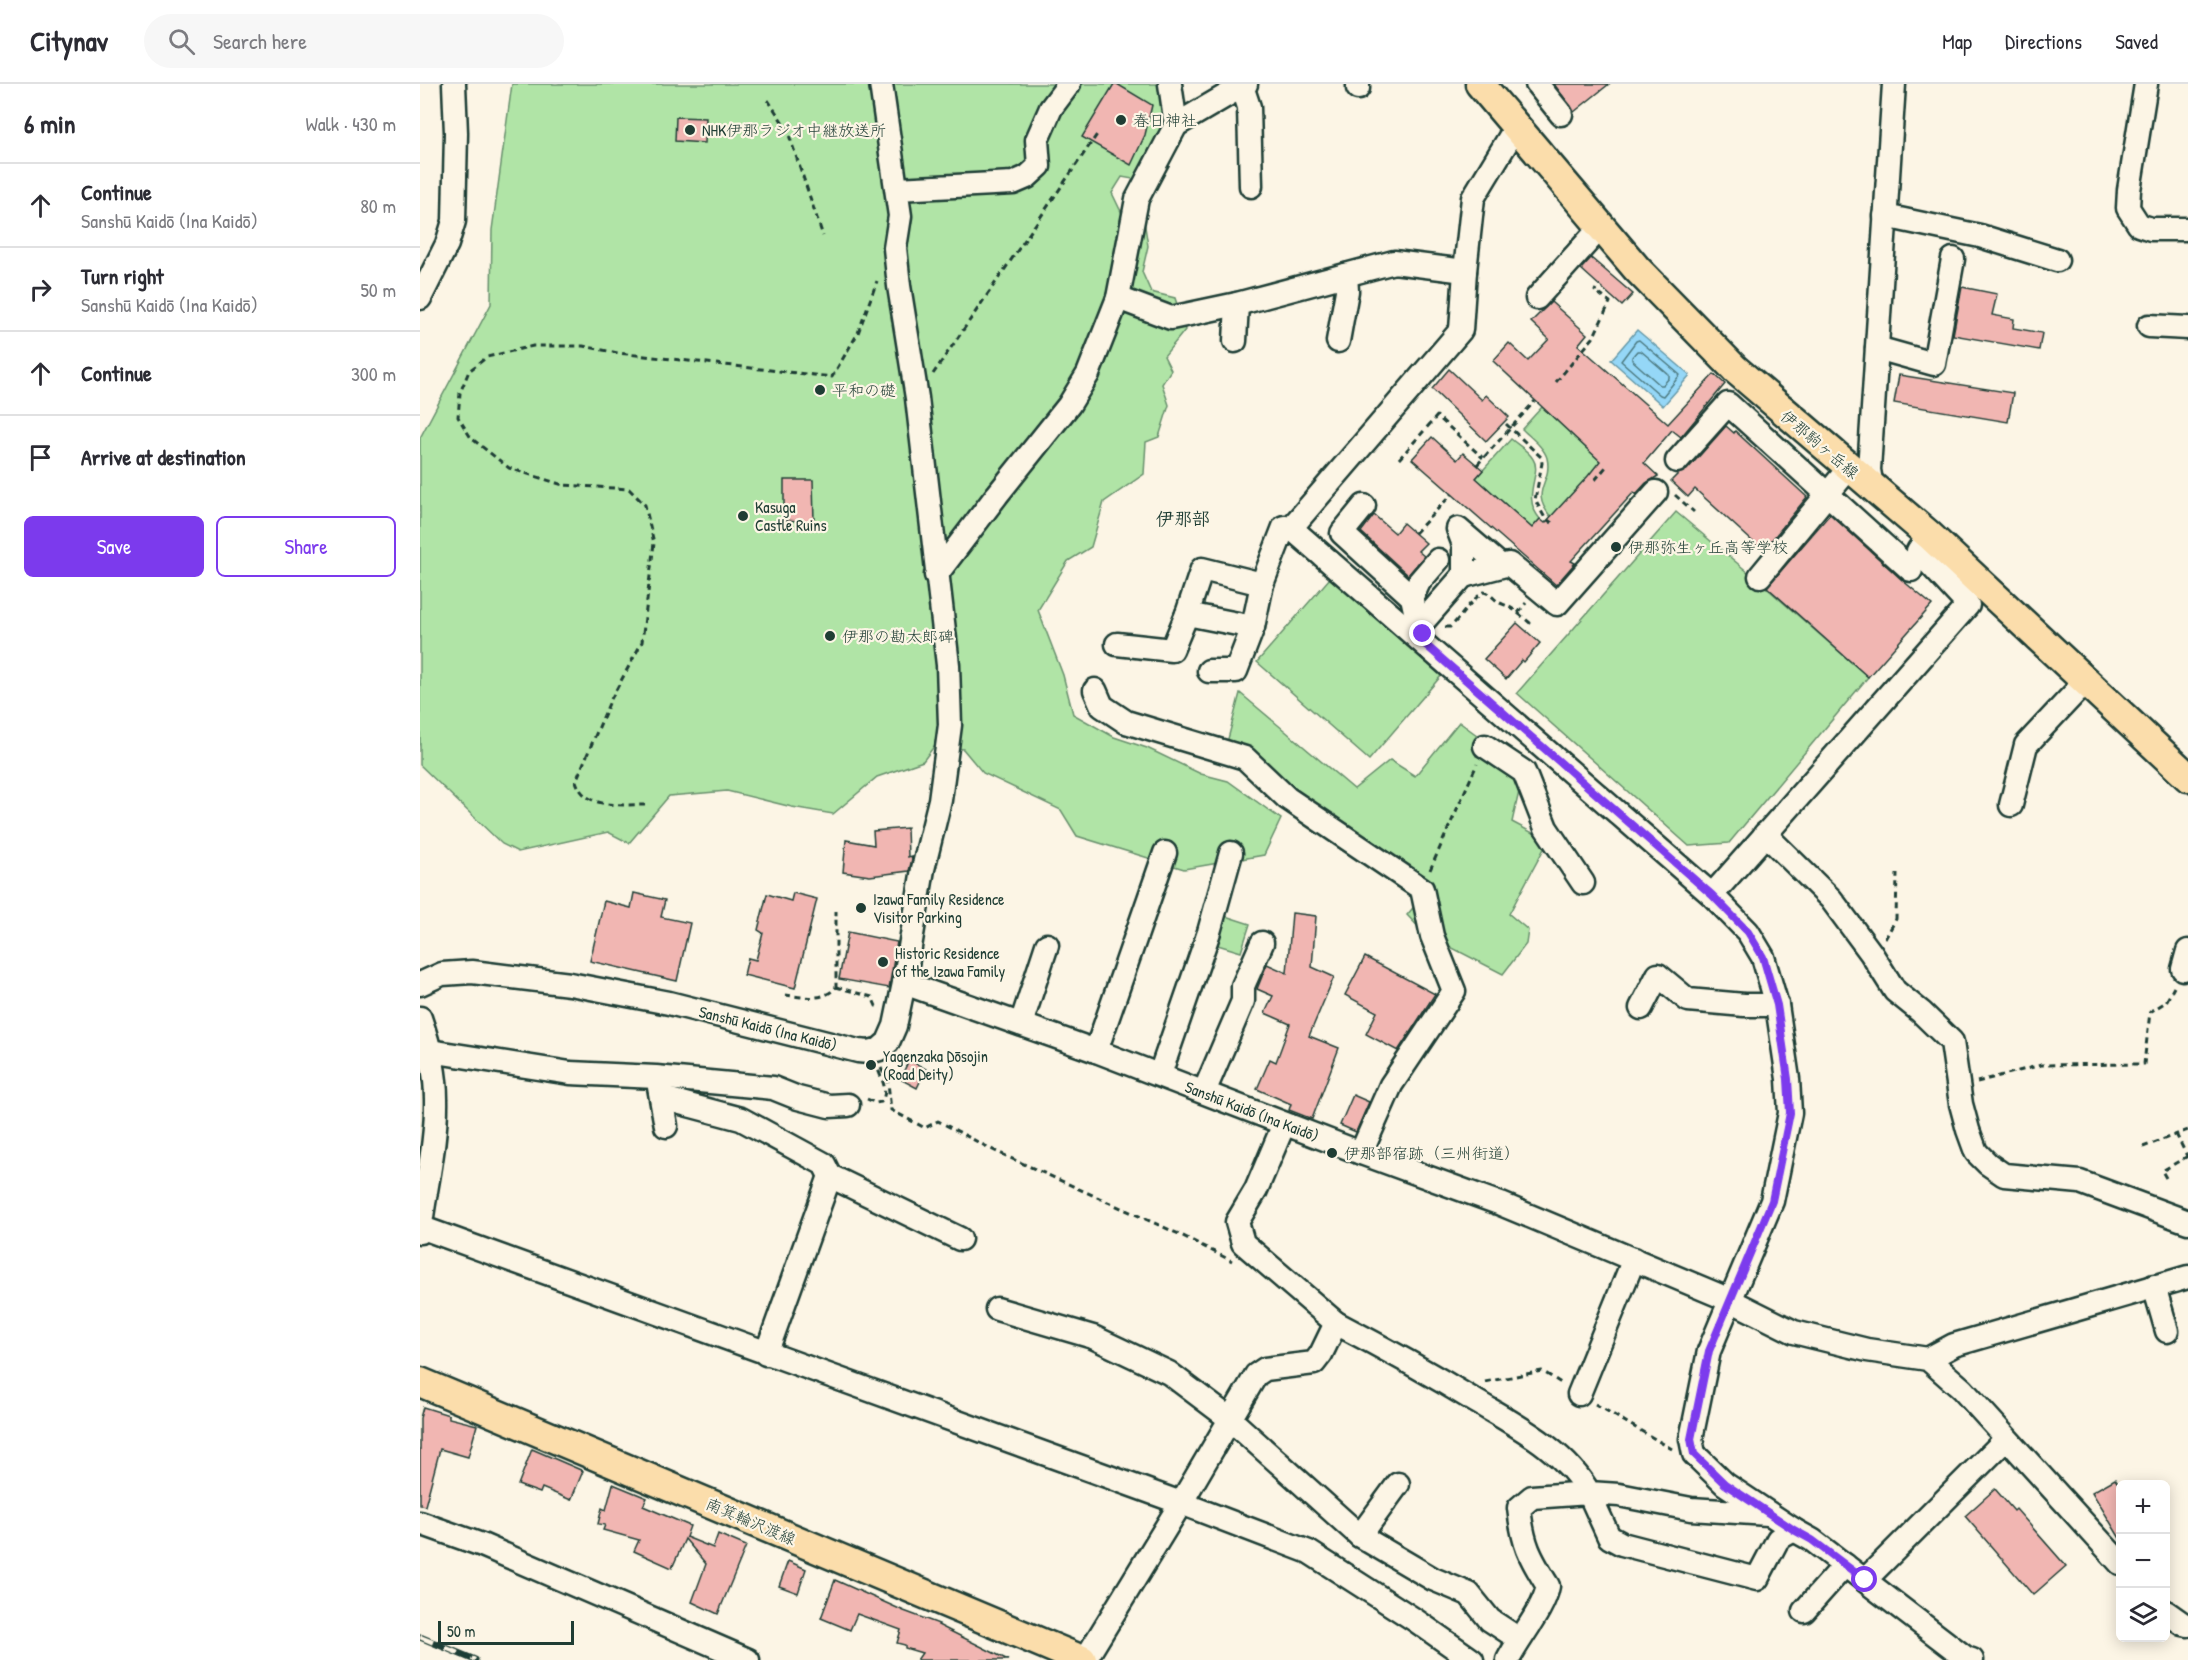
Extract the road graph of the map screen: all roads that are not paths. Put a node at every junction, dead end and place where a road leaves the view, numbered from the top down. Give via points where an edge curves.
1 (454, 84) edge
2 (881, 84) edge
3 (1068, 84) edge
4 (1170, 84) edge
5 (1480, 84) edge
6 (1537, 84) edge
7 (1894, 84) edge
8 (2146, 84) edge
9 (1244, 85) edge
10 (1561, 114) dead end
11 (1176, 125) junction
12 (1516, 127) junction
13 (1251, 186) dead end
14 (897, 189) junction
15 (1885, 216) junction
16 (1600, 228) junction
17 (2188, 229) edge
18 (1953, 259) dead end
19 (2057, 260) dead end
20 (1465, 271) junction
21 (1346, 274) junction
22 (420, 298) edge
23 (1118, 298) junction
24 (1537, 298) dead end
25 (1238, 304) junction
26 (2149, 326) dead end
27 (2188, 328) edge
28 (1234, 340) dead end
29 (1338, 341) dead end
30 (1877, 348) junction
31 (1677, 461) dead end
32 (1849, 468) junction
33 (1872, 488) junction
34 (1656, 492) dead end
35 (1828, 494) junction
36 (1364, 506) dead end
37 (1287, 528) junction
38 (1929, 535) junction
39 (1438, 560) dead end
40 (1500, 565) junction
41 (1911, 570) dead end
42 (936, 575) junction
43 (1464, 576) junction
44 (1760, 576) dead end
45 (1262, 584) junction
46 (1412, 597) junction
47 (1187, 614) junction
48 (1253, 627) junction
49 (1419, 631) junction
50 (1117, 644) dead end
51 (1209, 671) dead end
52 (2085, 682) junction
53 (1095, 690) dead end
54 (1485, 746) road end
55 (2188, 777) edge
56 (2011, 805) dead end
57 (1765, 834) junction
58 (1165, 853) dead end
59 (1231, 853) dead end
60 (1583, 883) dead end
61 (1712, 895) junction
62 (1262, 944) dead end
63 (1047, 945) dead end
64 (904, 983) junction
65 (420, 984) edge
66 (1777, 1005) junction
67 (1641, 1008) dead end
68 (420, 1018) edge
69 (1021, 1024) junction
70 (430, 1051) junction
71 (1096, 1051) junction
72 (1160, 1074) junction
73 (659, 1087) junction
74 (1204, 1092) junction
75 (848, 1105) road end
76 (1284, 1124) junction
77 (666, 1126) dead end
78 (1361, 1153) junction
79 (830, 1176) junction
80 (2188, 1222) edge
81 (420, 1229) edge
82 (960, 1239) dead end
83 (1634, 1259) junction
84 (2188, 1277) edge
85 (2154, 1287) junction
86 (1730, 1300) junction
87 (997, 1309) dead end
88 (1336, 1323) junction
89 (2167, 1331) dead end
90 (766, 1354) junction
91 (1928, 1359) junction
92 (420, 1382) edge
93 (1579, 1394) road end
94 (1230, 1419) junction
95 (2006, 1439) junction
96 (1398, 1484) dead end
97 (1589, 1493) junction
98 (1181, 1503) junction
99 (1769, 1514) junction
100 (420, 1523) edge
101 (1794, 1530) junction
102 (1360, 1536) junction
103 (2116, 1558) edge
104 (1845, 1565) junction
105 (1865, 1580) junction
106 (1804, 1611) dead end
107 (2170, 1615) edge
108 (2188, 1625) edge
109 (1519, 1639) junction
110 (1968, 1659) edge
111 (748, 1660) edge
112 (1083, 1660) edge
113 (1472, 1660) edge
114 (1508, 1660) edge

1 - 22 street via 454,222
2 - 14 street
3 - 14 street via 1051,108 1037,140 1039,166 1027,177 1013,183
4 - 11 street
5 - 12 main road, 伊那駒ヶ岳線
6 - 10 street
7 - 15 street
8 - 17 street via 2128,208 2139,225 2151,229
9 - 11 street
9 - 13 street
11 - 23 street via 1137,199
12 - 16 main road, 伊那駒ヶ岳線
12 - 20 street via 1473,198
14 - 42 street via 900,216 895,248 917,398
15 - 19 street via 1980,236
15 - 30 street
16 - 24 street
16 - 32 main road, 伊那駒ヶ岳線 via 1678,314 1735,369
18 - 30 street via 1934,364
20 - 21 street via 1394,262
20 - 37 street via 1461,330
21 - 25 street
21 - 29 street via 1347,291
23 - 25 street via 1171,318
23 - 42 street via 1088,374 1069,405
25 - 28 street
26 - 27 street
30 - 33 street via 1869,470
31 - 35 street via 1728,404
32 - 33 main road, 伊那駒ヶ岳線
32 - 35 street
33 - 38 main road, 伊那駒ヶ岳線
34 - 40 street via 1557,604 1509,564
35 - 41 street
35 - 44 street
36 - 46 street via 1342,533
37 - 45 street
37 - 49 street
38 - 52 main road, 伊那駒ヶ岳線
38 - 57 street via 1918,551 1968,605
39 - 46 street
40 - 43 street
40 - 43 street via 1458,529 1464,545
42 - 64 street via 948,665 950,725 940,800 923,869
43 - 49 street
45 - 47 street via 1202,569
45 - 48 street
46 - 49 street
47 - 48 street
47 - 50 street via 1172,650
48 - 51 street via 1236,671
49 - 61 street
52 - 55 main road, 伊那駒ヶ岳線
52 - 56 street via 2025,745
53 - 78 street via 1102,706 1126,722 1245,759 1287,798 1422,889 1432,936 1454,992 1391,1085
54 - 60 street via 1524,772 1546,828
57 - 61 street
57 - 80 street via 1831,899 1895,991 1952,1042 1968,1130 1976,1152 1988,1164 2004,1175 2080,1182
58 - 71 street
59 - 72 street via 1209,932
61 - 66 street via 1748,932 1763,957
62 - 74 street via 1243,986 1243,1001
63 - 69 street
64 - 65 street, Sanshū Kaidō (Ina Kaidō) via 888,1042 869,1052 669,1003 570,984 472,972 442,974
64 - 69 street, Sanshū Kaidō (Ina Kaidō)
66 - 67 street via 1688,1000 1658,975
66 - 86 street via 1790,1113 1772,1201
68 - 70 street
69 - 71 street, Sanshū Kaidō (Ina Kaidō)
70 - 73 street
70 - 81 street via 436,1099
71 - 72 street, Sanshū Kaidō (Ina Kaidō)
72 - 74 street, Sanshū Kaidō (Ina Kaidō)
73 - 75 street via 773,1088 829,1106
73 - 77 street
73 - 79 street via 741,1119 824,1164
74 - 76 street, Sanshū Kaidō (Ina Kaidō)
76 - 78 street, Sanshū Kaidō (Ina Kaidō)
76 - 88 street via 1256,1190 1237,1222 1243,1243
78 - 83 street, Sanshū Kaidō (Ina Kaidō) via 1501,1204
79 - 82 street
79 - 90 street
81 - 90 street
83 - 86 street, Sanshū Kaidō (Ina Kaidō)
83 - 93 street
84 - 85 street
85 - 89 street
85 - 91 street via 1954,1345
86 - 91 street, Sanshū Kaidō (Ina Kaidō) via 1794,1332 1867,1350
86 - 99 street via 1709,1351 1691,1439 1694,1454 1725,1484
87 - 94 street via 1093,1337 1169,1374
88 - 94 street via 1314,1363 1265,1369 1256,1375
88 - 97 street via 1530,1434 1579,1474
90 - 98 street
91 - 95 street via 1962,1389
92 - 112 main road, 南箕輪沢渡線
94 - 98 street
94 - 102 street
95 - 103 street
95 - 105 street
96 - 102 street
97 - 99 street via 1691,1509
97 - 101 street via 1609,1537 1622,1544 1757,1579 1778,1539
97 - 109 street via 1532,1497 1519,1508 1521,1532 1530,1557 1548,1586 1546,1598
98 - 112 street
98 - 113 street via 1309,1552
99 - 101 street
100 - 111 street via 482,1545
101 - 104 street
102 - 109 street via 1433,1580 1469,1594 1490,1620
104 - 105 street
104 - 106 street
105 - 110 street
107 - 108 street
109 - 114 street

